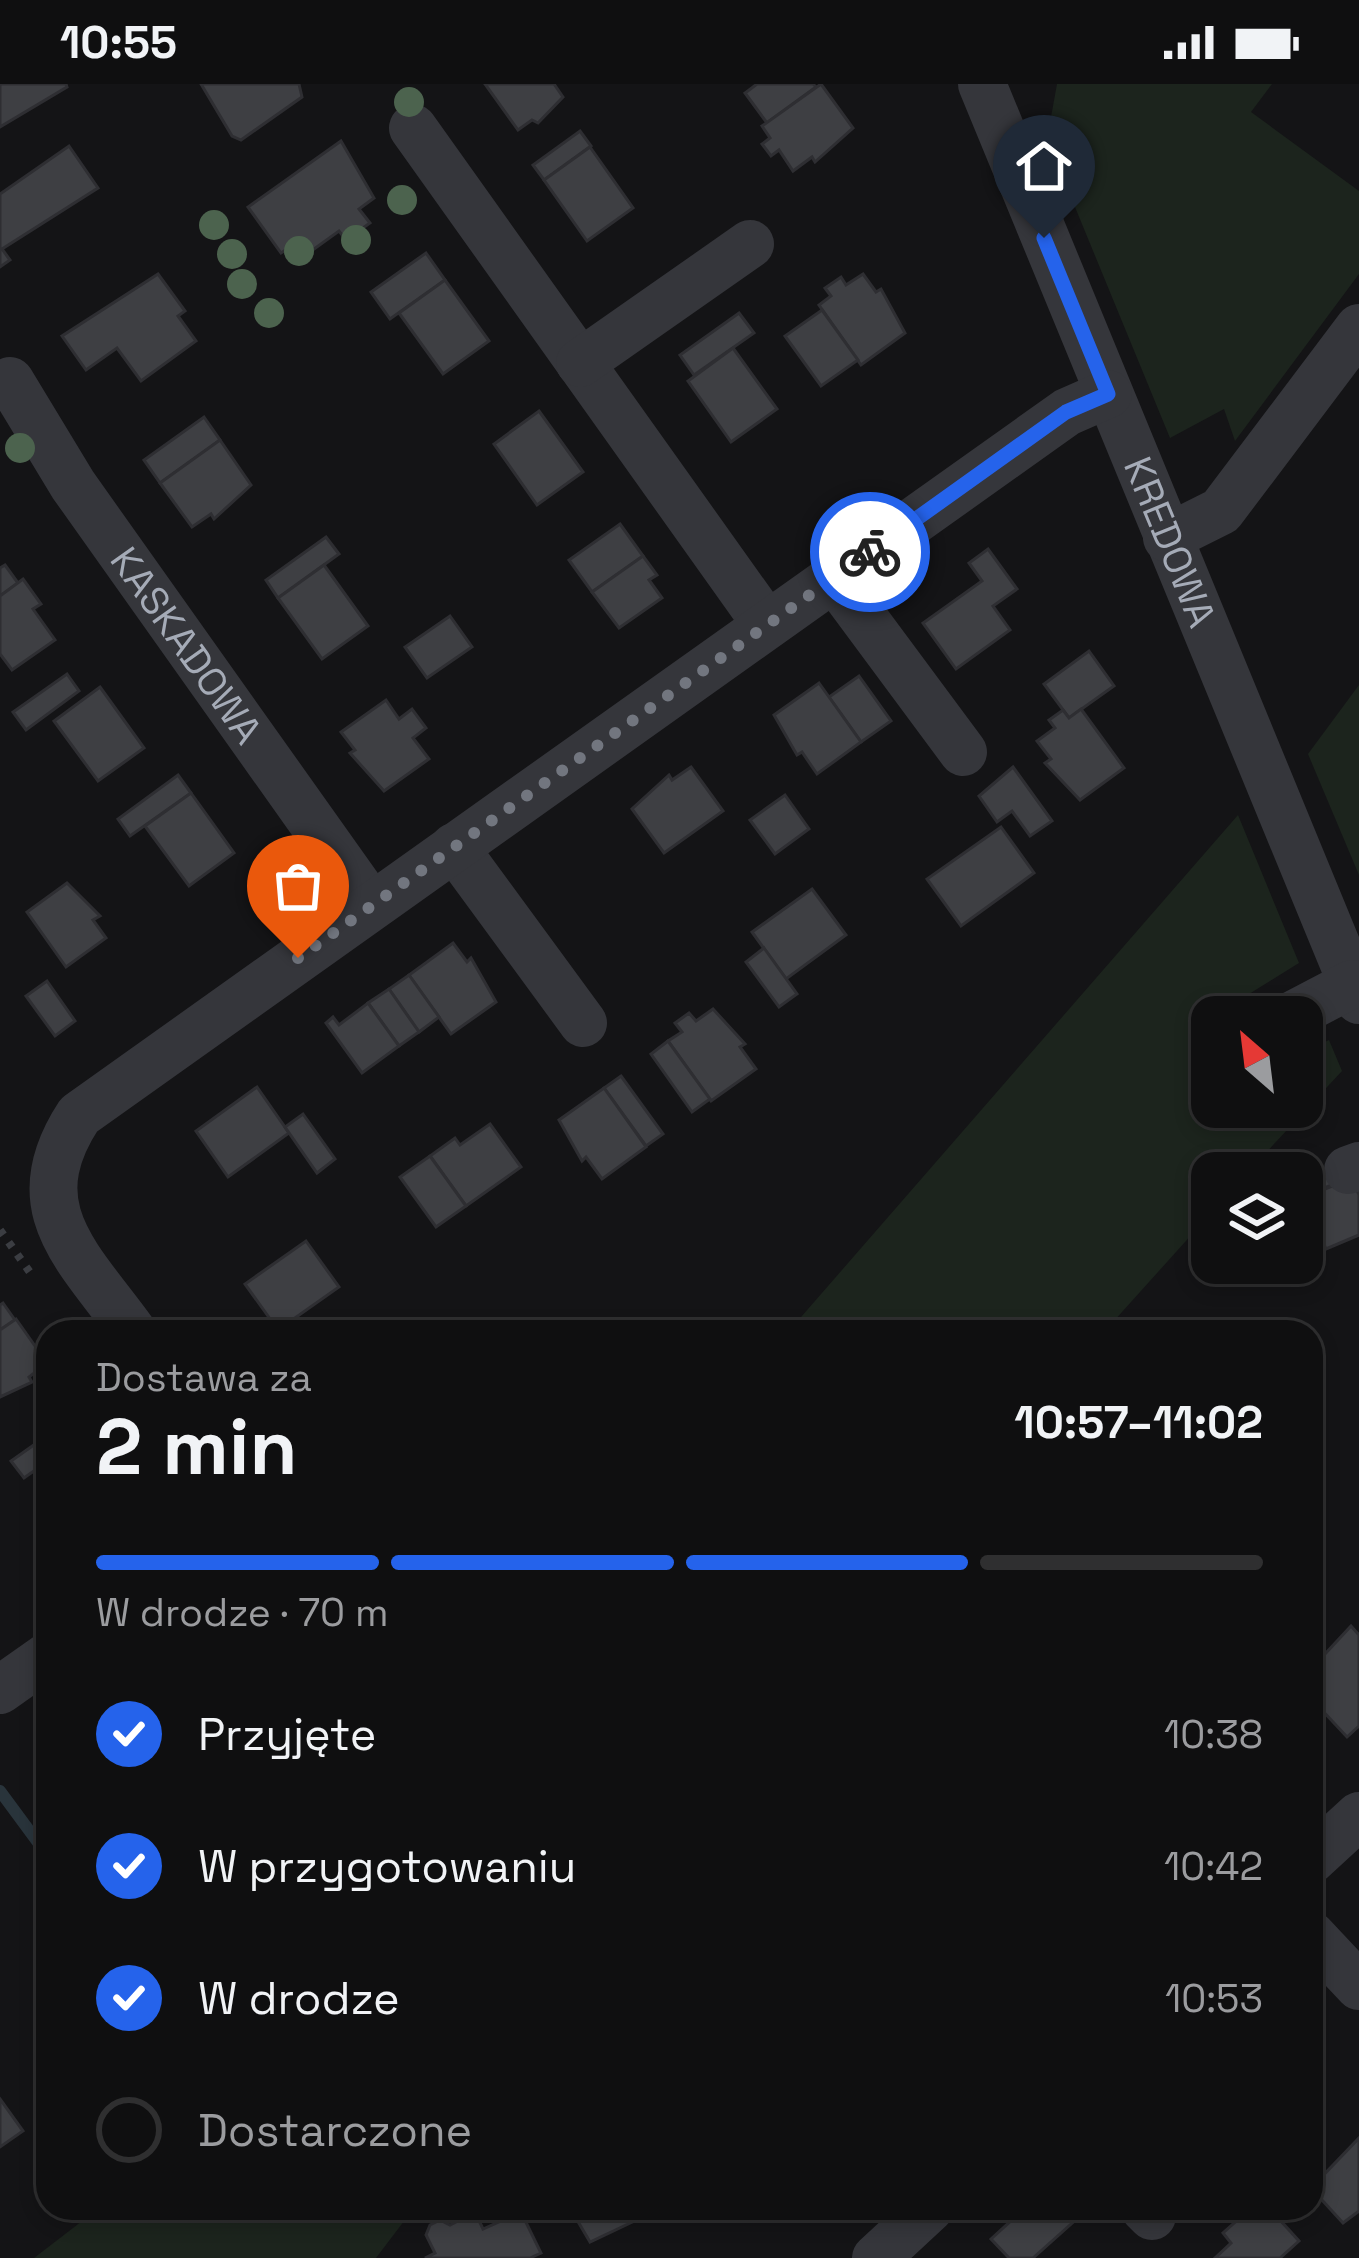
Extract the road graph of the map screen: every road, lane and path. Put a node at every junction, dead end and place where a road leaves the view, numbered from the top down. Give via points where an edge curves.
1 (982, 84) edge
2 (413, 128) dead end
3 (750, 244) dead end
4 (1359, 328) edge
5 (580, 363) junction
6 (10, 381) dead end
7 (1108, 394) junction
8 (1167, 538) junction
9 (834, 578) junction
10 (766, 625) junction
11 (963, 752) dead end
12 (454, 847) junction
13 (371, 905) junction
14 (1356, 992) edge
15 (1323, 1004) edge
16 (583, 1023) dead end
17 (124, 1320) edge
18 (36, 1664) edge
19 (0, 1690) edge
20 (1323, 1948) edge
21 (1359, 1986) edge
22 (917, 2220) edge
23 (876, 2258) edge

1 - 7 street, KREDOWA
2 - 5 street
3 - 5 street
4 - 8 street via 1221,511
5 - 10 street
6 - 13 street, KASKADOWA via 86,503
7 - 8 street, KREDOWA
7 - 9 street via 1066,412
8 - 14 street, KREDOWA
9 - 10 street
9 - 11 street
10 - 12 street
12 - 13 street
12 - 16 street
13 - 17 street via 79,1115 56,1150 50,1189 59,1229
14 - 15 street
18 - 19 street
20 - 21 street
22 - 23 street

